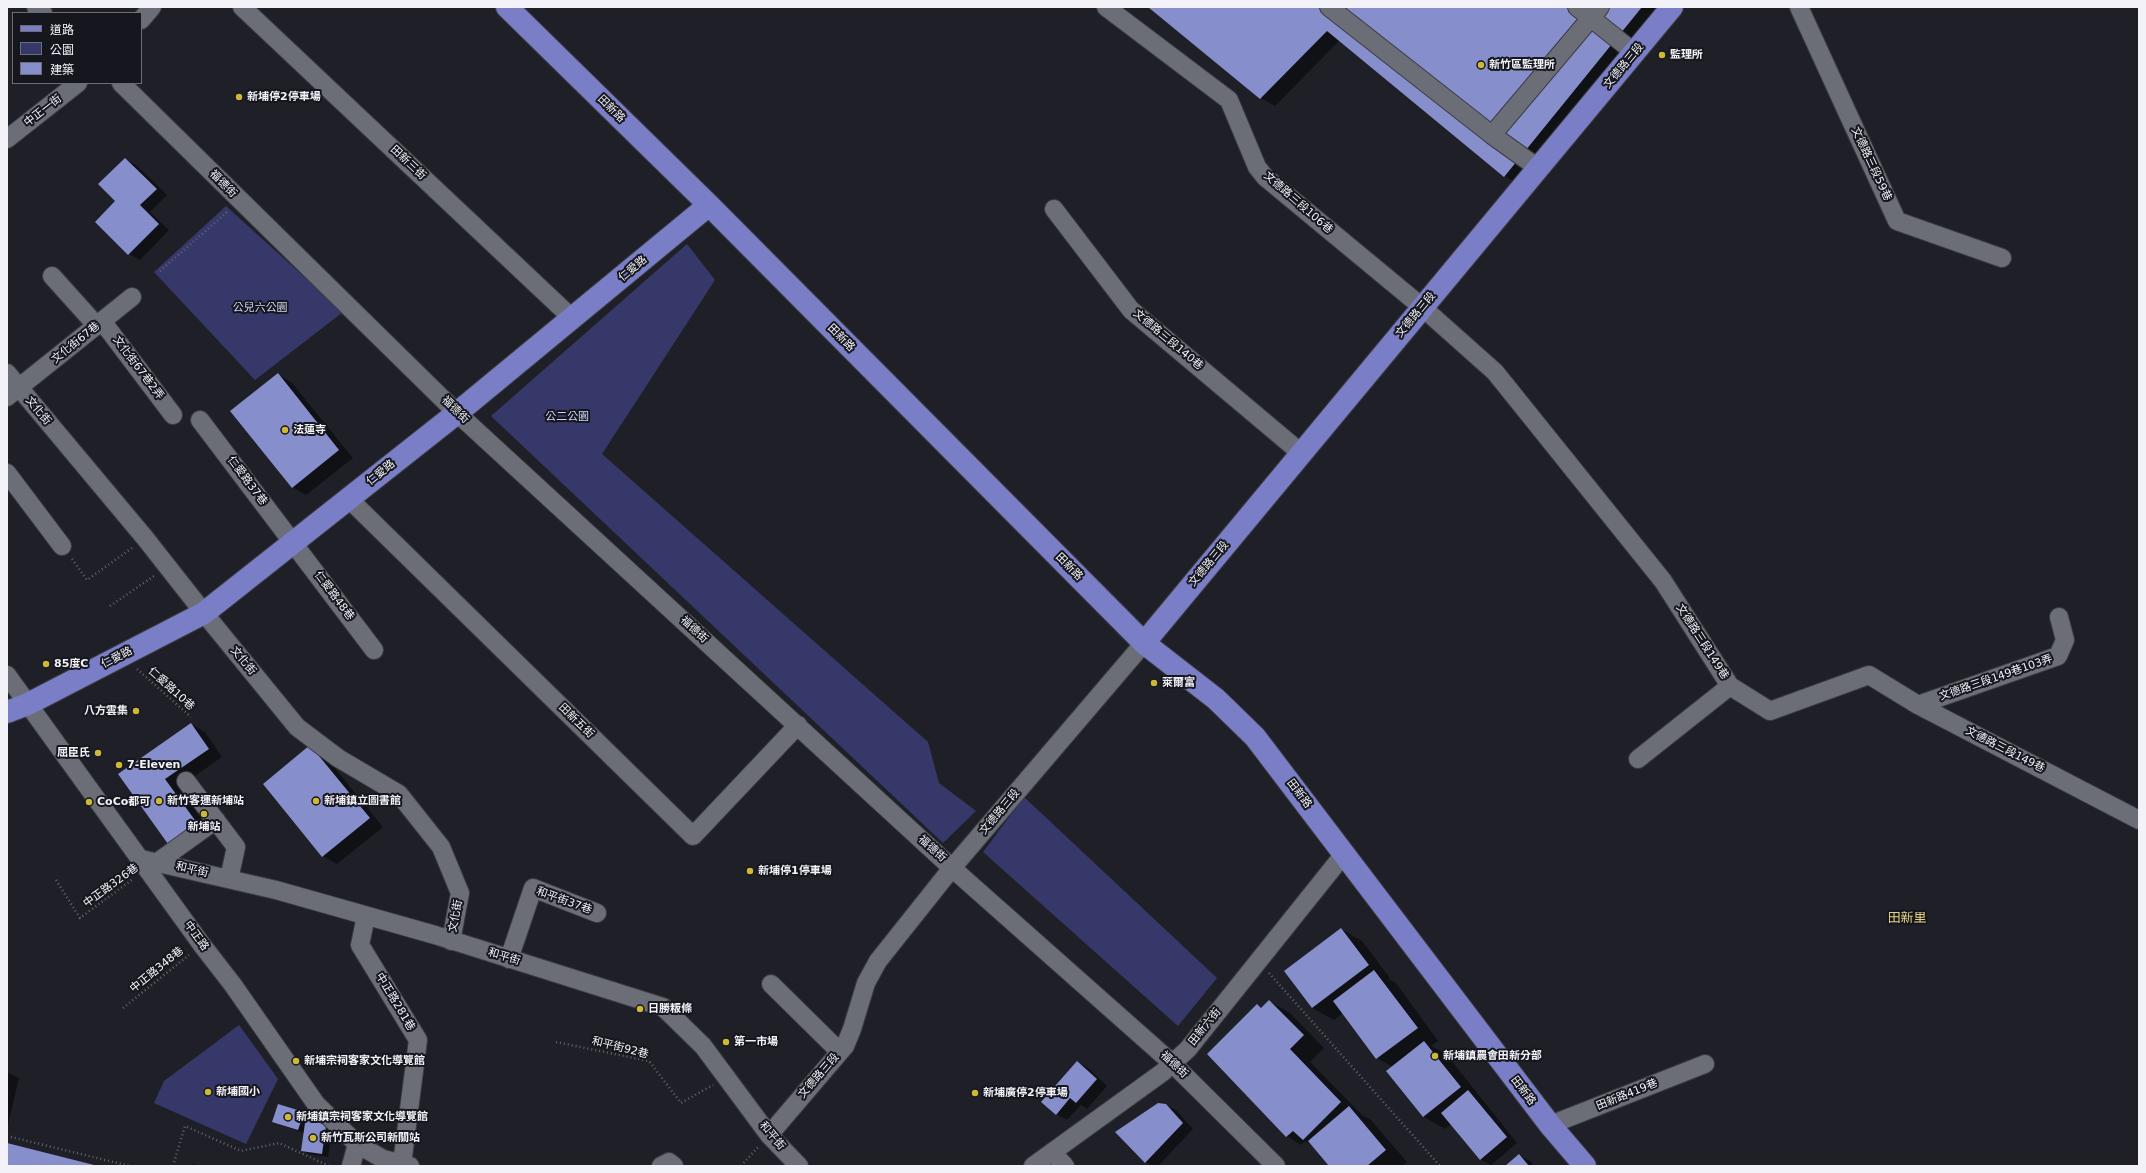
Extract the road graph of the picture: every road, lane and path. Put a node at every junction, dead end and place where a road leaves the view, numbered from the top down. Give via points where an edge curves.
1 (152, 7) edge
2 (242, 7) edge
3 (507, 7) edge
4 (1106, 7) edge
5 (1329, 7) edge
6 (1672, 7) edge
7 (1798, 7) edge
8 (1589, 11) edge
9 (142, 19) edge
10 (1635, 53) junction
11 (77, 84) edge
12 (122, 84) edge
13 (1492, 136) junction
14 (7, 139) edge
15 (1538, 168) junction
16 (240, 201) junction
17 (709, 205) junction
18 (1054, 209) dead end
19 (2002, 258) dead end
20 (160, 271) dead end
21 (52, 276) dead end
22 (132, 297) dead end
23 (1422, 307) junction
24 (573, 319) junction
25 (100, 324) junction
26 (7, 373) edge
27 (13, 393) edge
28 (457, 413) junction
29 (173, 415) dead end
30 (200, 420) dead end
31 (1301, 453) junction
32 (7, 473) edge
33 (349, 499) junction
34 (145, 538) junction
35 (294, 543) junction
36 (62, 546) joint
37 (168, 567) junction
38 (110, 606) dead end
39 (204, 613) junction
40 (2059, 617) dead end
41 (1144, 643) junction
42 (374, 650) dead end
43 (122, 656) junction
44 (7, 675) edge
45 (1730, 686) junction
46 (28, 704) junction
47 (1918, 705) junction
48 (7, 712) edge
49 (191, 718) dead end
50 (798, 725) junction
51 (1638, 759) dead end
52 (186, 781) dead end
53 (2136, 816) edge
54 (216, 820) junction
55 (1344, 854) junction
56 (149, 863) junction
57 (952, 868) junction
58 (229, 879) junction
59 (56, 880) dead end
60 (597, 913) dead end
61 (366, 916) junction
62 (452, 941) junction
63 (202, 945) junction
64 (508, 958) junction
65 (1259, 960) junction
66 (771, 984) dead end
67 (123, 1008) dead end
68 (556, 1042) dead end
69 (840, 1052) junction
70 (1172, 1063) junction
71 (1705, 1064) dead end
72 (727, 1077) junction
73 (1550, 1125) junction
74 (769, 1135) junction
75 (7, 1136) edge
76 (357, 1144) junction
77 (1052, 1152) junction
78 (794, 1164) edge
79 (406, 1165) edge
80 (130, 1166) edge
81 (173, 1166) edge
82 (329, 1166) edge
83 (351, 1166) edge
84 (661, 1166) edge
85 (674, 1166) edge
86 (741, 1166) edge
87 (1033, 1166) edge
88 (1065, 1166) edge
89 (1276, 1166) edge
90 (1440, 1166) edge
91 (1585, 1166) edge

1 - 9 street
2 - 24 street, 田新三街
3 - 17 main road, 田新路
4 - 23 street, 文德路三段106巷 via 1229,100 1258,167 1265,177
5 - 13 street
6 - 10 main road, 文德路三段
7 - 19 street, 文德路三段59巷 via 1897,221
8 - 10 street
8 - 13 street
10 - 15 main road, 文德路三段
11 - 14 street, 中正一街
12 - 16 street, 福德街
13 - 15 street
15 - 23 main road, 文德路三段
16 - 20 path
16 - 28 street, 福德街
17 - 24 main road, 仁愛路
17 - 41 main road, 田新路
18 - 31 street, 文德路三段140巷 via 1131,310
21 - 25 street, 文化街67巷2弄
22 - 25 street, 文化街67巷
23 - 31 main road, 文德路三段
23 - 45 street, 文德路三段149巷 via 1495,372 1663,581
24 - 28 main road, 仁愛路
25 - 27 street, 文化街67巷
25 - 29 street, 文化街67巷2弄
26 - 27 street, 文化街
27 - 34 street, 文化街
28 - 33 main road, 仁愛路
28 - 50 street, 福德街
30 - 35 street, 仁愛路37巷
31 - 41 main road, 文德路三段
32 - 36 street
33 - 35 main road, 仁愛路
33 - 50 street, 田新五街 via 693,836
34 - 36 path via 87,580
34 - 37 street, 文化街
35 - 39 main road, 仁愛路
35 - 42 street, 仁愛路48巷
37 - 38 path
37 - 39 street, 文化街
39 - 43 main road, 仁愛路
39 - 62 street, 文化街 via 297,727 338,758 399,794 442,847 460,893
40 - 47 street, 文德路三段149巷103弄 via 2065,640 2058,656
41 - 55 main road, 田新路 via 1216,699 1255,737
41 - 57 street, 文德路三段
43 - 46 main road, 仁愛路
43 - 49 path, 仁愛路10巷
44 - 46 street, 中正路
45 - 47 street, 文德路三段149巷 via 1770,711 1869,675
45 - 51 street
46 - 48 main road, 仁愛路
46 - 56 street, 中正路
47 - 53 street, 文德路三段149巷
50 - 57 street, 福德街
52 - 54 street
54 - 56 street
54 - 58 street via 236,846
55 - 65 street, 田新六街
55 - 73 main road, 田新路
56 - 58 street, 和平街
56 - 59 path, 中正路326巷 via 80,918
56 - 63 street, 中正路
57 - 69 street, 文德路三段 via 878,961 866,983 852,1029
57 - 70 street, 福德街
58 - 61 street, 和平街
60 - 64 street, 和平街37巷 via 533,888
61 - 62 street, 和平街
61 - 79 street, 中正路281巷 via 360,946 418,1040
62 - 64 street, 和平街
63 - 67 path, 中正路348巷
63 - 76 street, 中正路 via 316,1104
64 - 72 street, 和平街 via 662,1007 703,1046
65 - 70 street, 田新六街 via 1188,1049
65 - 90 path
66 - 69 street
68 - 72 path, 和平街92巷 via 649,1061 680,1103
69 - 74 street, 文德路三段
70 - 77 street, 田新六街
70 - 89 street, 福德街
71 - 73 street, 田新路419巷
72 - 74 street, 和平街
73 - 91 main road, 田新路
74 - 78 street, 和平街
74 - 86 path
75 - 80 path
76 - 79 street, 中正路 via 383,1159
76 - 83 street
77 - 87 street, 田新六街
77 - 88 street
81 - 82 path via 185,1126 240,1151 279,1143
84 - 85 street via 669,1162

